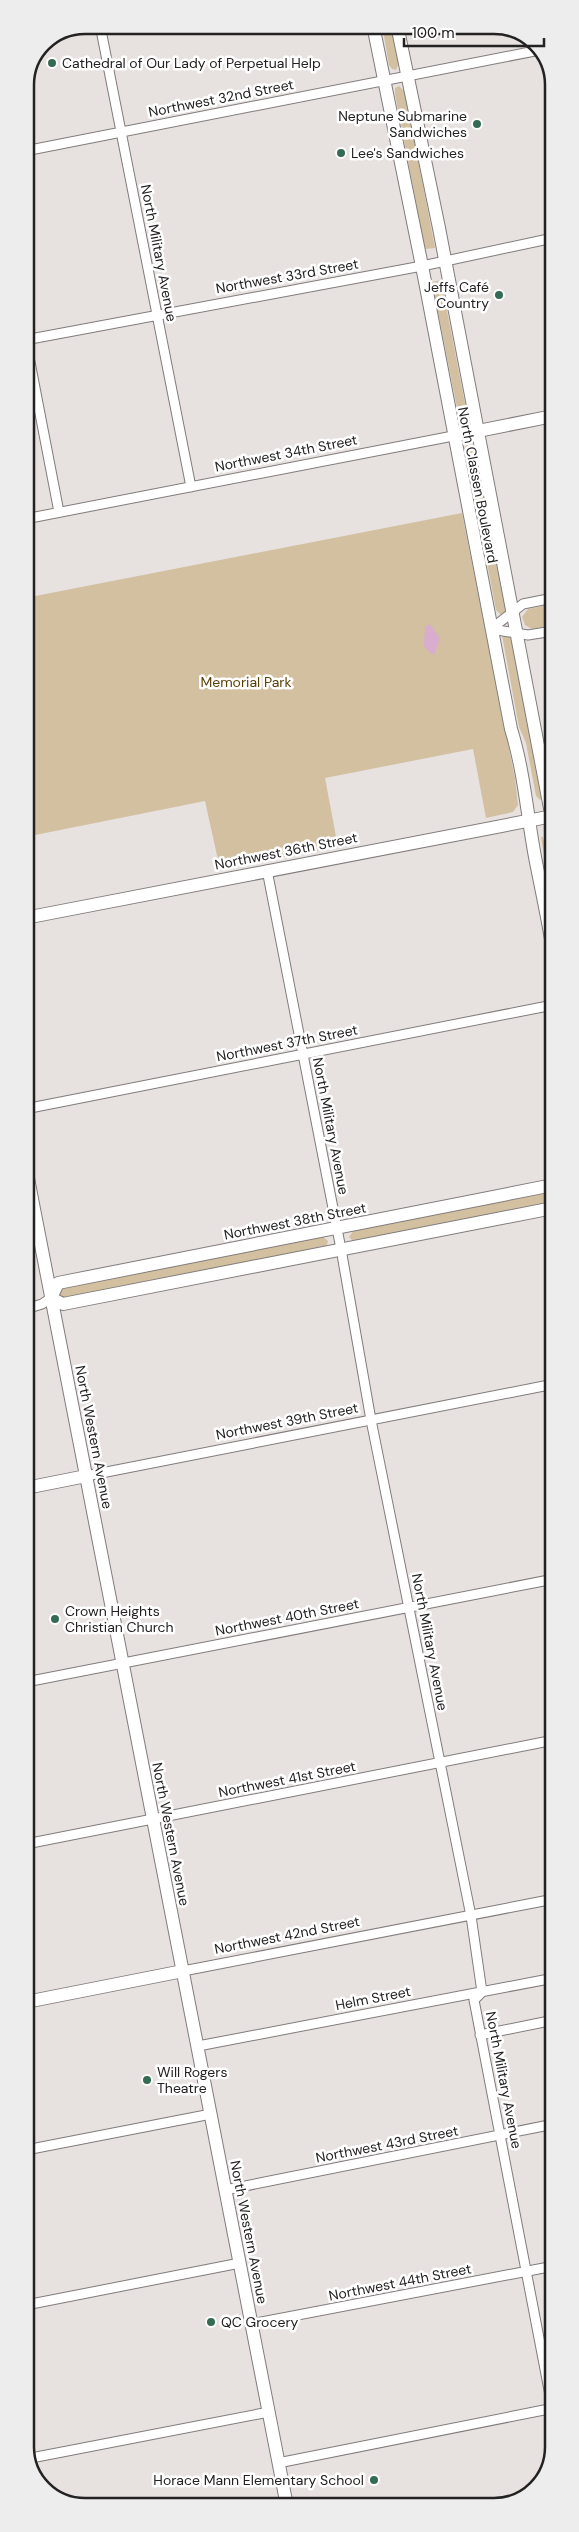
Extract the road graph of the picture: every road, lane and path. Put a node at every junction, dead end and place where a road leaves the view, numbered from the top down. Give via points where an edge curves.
1 (102, 34) edge
2 (374, 34) edge
3 (399, 34) edge
4 (533, 51) edge
5 (407, 76) junction
6 (384, 80) junction
7 (121, 132) junction
8 (34, 149) edge
9 (545, 240) edge
10 (445, 261) junction
11 (422, 266) junction
12 (157, 315) junction
13 (34, 337) edge
14 (34, 383) edge
15 (545, 418) edge
16 (478, 431) junction
17 (453, 436) junction
18 (191, 487) junction
19 (60, 512) junction
20 (34, 517) edge
21 (545, 600) edge
22 (512, 612) junction
23 (491, 629) junction
24 (545, 632) edge
25 (516, 633) junction
26 (545, 779) edge
27 (545, 820) edge
28 (530, 821) junction
29 (267, 870) junction
30 (545, 906) edge
31 (34, 916) edge
32 (545, 1007) edge
33 (303, 1054) junction
34 (34, 1107) edge
35 (545, 1187) edge
36 (34, 1210) edge
37 (545, 1210) edge
38 (336, 1229) junction
39 (341, 1249) junction
40 (51, 1298) junction
41 (34, 1306) edge
42 (545, 1386) edge
43 (371, 1420) junction
44 (86, 1476) junction
45 (34, 1486) edge
46 (545, 1581) edge
47 (410, 1607) junction
48 (123, 1663) junction
49 (34, 1680) edge
50 (545, 1742) edge
51 (441, 1763) junction
52 (153, 1818) junction
53 (34, 1842) edge
54 (545, 1901) edge
55 (471, 1916) junction
56 (183, 1971) junction
57 (545, 1980) edge
58 (482, 1992) junction
59 (34, 2000) edge
60 (545, 2022) edge
61 (480, 2036) junction
62 (198, 2046) junction
63 (211, 2114) junction
64 (545, 2126) edge
65 (501, 2135) junction
66 (34, 2148) edge
67 (225, 2190) junction
68 (240, 2263) junction
69 (545, 2268) edge
70 (527, 2271) junction
71 (34, 2303) edge
72 (251, 2324) junction
73 (545, 2364) edge
74 (269, 2412) junction
75 (545, 2413) edge
76 (35, 2457) edge
77 (278, 2462) junction
78 (285, 2498) edge

1 - 7 street, North Military Avenue
2 - 6 street, North Classen Boulevard
3 - 5 street, North Classen Boulevard
4 - 5 street, Northwest 32nd Street
5 - 6 street, Northwest 32nd Street
5 - 10 street, North Classen Boulevard
6 - 7 street, Northwest 32nd Street
6 - 11 street, North Classen Boulevard
7 - 8 street, Northwest 32nd Street
7 - 12 street, North Military Avenue
9 - 10 street, Northwest 33rd Street
10 - 11 street, Northwest 33rd Street
10 - 16 street, North Classen Boulevard
11 - 12 street, Northwest 33rd Street
11 - 17 street, North Classen Boulevard
12 - 13 street, Northwest 33rd Street
12 - 18 street, North Military Avenue
14 - 19 street
15 - 16 street, Northwest 34th Street
16 - 17 street, Northwest 34th Street
16 - 22 street, North Classen Boulevard
17 - 18 street, Northwest 34th Street
17 - 23 street, North Classen Boulevard
18 - 19 street, Northwest 34th Street
19 - 20 street, Northwest 34th Street
21 - 22 street via 523,604
22 - 23 street
22 - 25 street, North Classen Boulevard
23 - 25 street
23 - 28 street, North Classen Boulevard via 510,729 520,759
24 - 25 street via 528,635
25 - 26 street, North Classen Boulevard
27 - 28 street, Northwest 36th Street
28 - 29 street, Northwest 36th Street
28 - 30 street, North Classen Boulevard
29 - 31 street, Northwest 36th Street
29 - 33 street, North Military Avenue
32 - 33 street, Northwest 37th Street
33 - 34 street, Northwest 37th Street
33 - 38 street, North Military Avenue
35 - 38 street, Northwest 38th Street
36 - 40 street, North Western Avenue
37 - 39 street
38 - 39 street, North Military Avenue
38 - 40 street, Northwest 38th Street via 58,1282
39 - 40 street via 63,1304
39 - 43 street, North Military Avenue
40 - 41 street, Northwest 38th Street
40 - 44 street, North Western Avenue
42 - 43 street, Northwest 39th Street
43 - 44 street, Northwest 39th Street
43 - 47 street, North Military Avenue
44 - 45 street, Northwest 39th Street
44 - 48 street, North Western Avenue
46 - 47 street, Northwest 40th Street
47 - 48 street, Northwest 40th Street
47 - 51 street, North Military Avenue
48 - 49 street, Northwest 40th Street
48 - 52 street, North Western Avenue
50 - 51 street, Northwest 41st Street
51 - 52 street, Northwest 41st Street
51 - 55 street, North Military Avenue
52 - 53 street, Northwest 41st Street
52 - 56 street, North Western Avenue
54 - 55 street, Northwest 42nd Street
55 - 56 street, Northwest 42nd Street
55 - 58 street, North Military Avenue
56 - 59 street, Northwest 42nd Street
56 - 62 street, North Western Avenue
57 - 58 street, Helm Street
58 - 61 street, North Military Avenue via 474,2000
58 - 62 street, Helm Street
60 - 61 street
61 - 65 street, North Military Avenue
62 - 63 street, North Western Avenue
63 - 66 street
63 - 67 street, North Western Avenue
64 - 65 street, Northwest 43rd Street
65 - 67 street, Northwest 43rd Street
65 - 70 street, North Military Avenue
67 - 68 street, North Western Avenue
68 - 71 street
68 - 72 street, North Western Avenue
69 - 70 street, Northwest 44th Street
70 - 72 street, Northwest 44th Street
70 - 73 street, North Military Avenue
72 - 74 street, North Western Avenue
74 - 76 street
74 - 77 street, North Western Avenue
75 - 77 street
77 - 78 street, North Western Avenue

